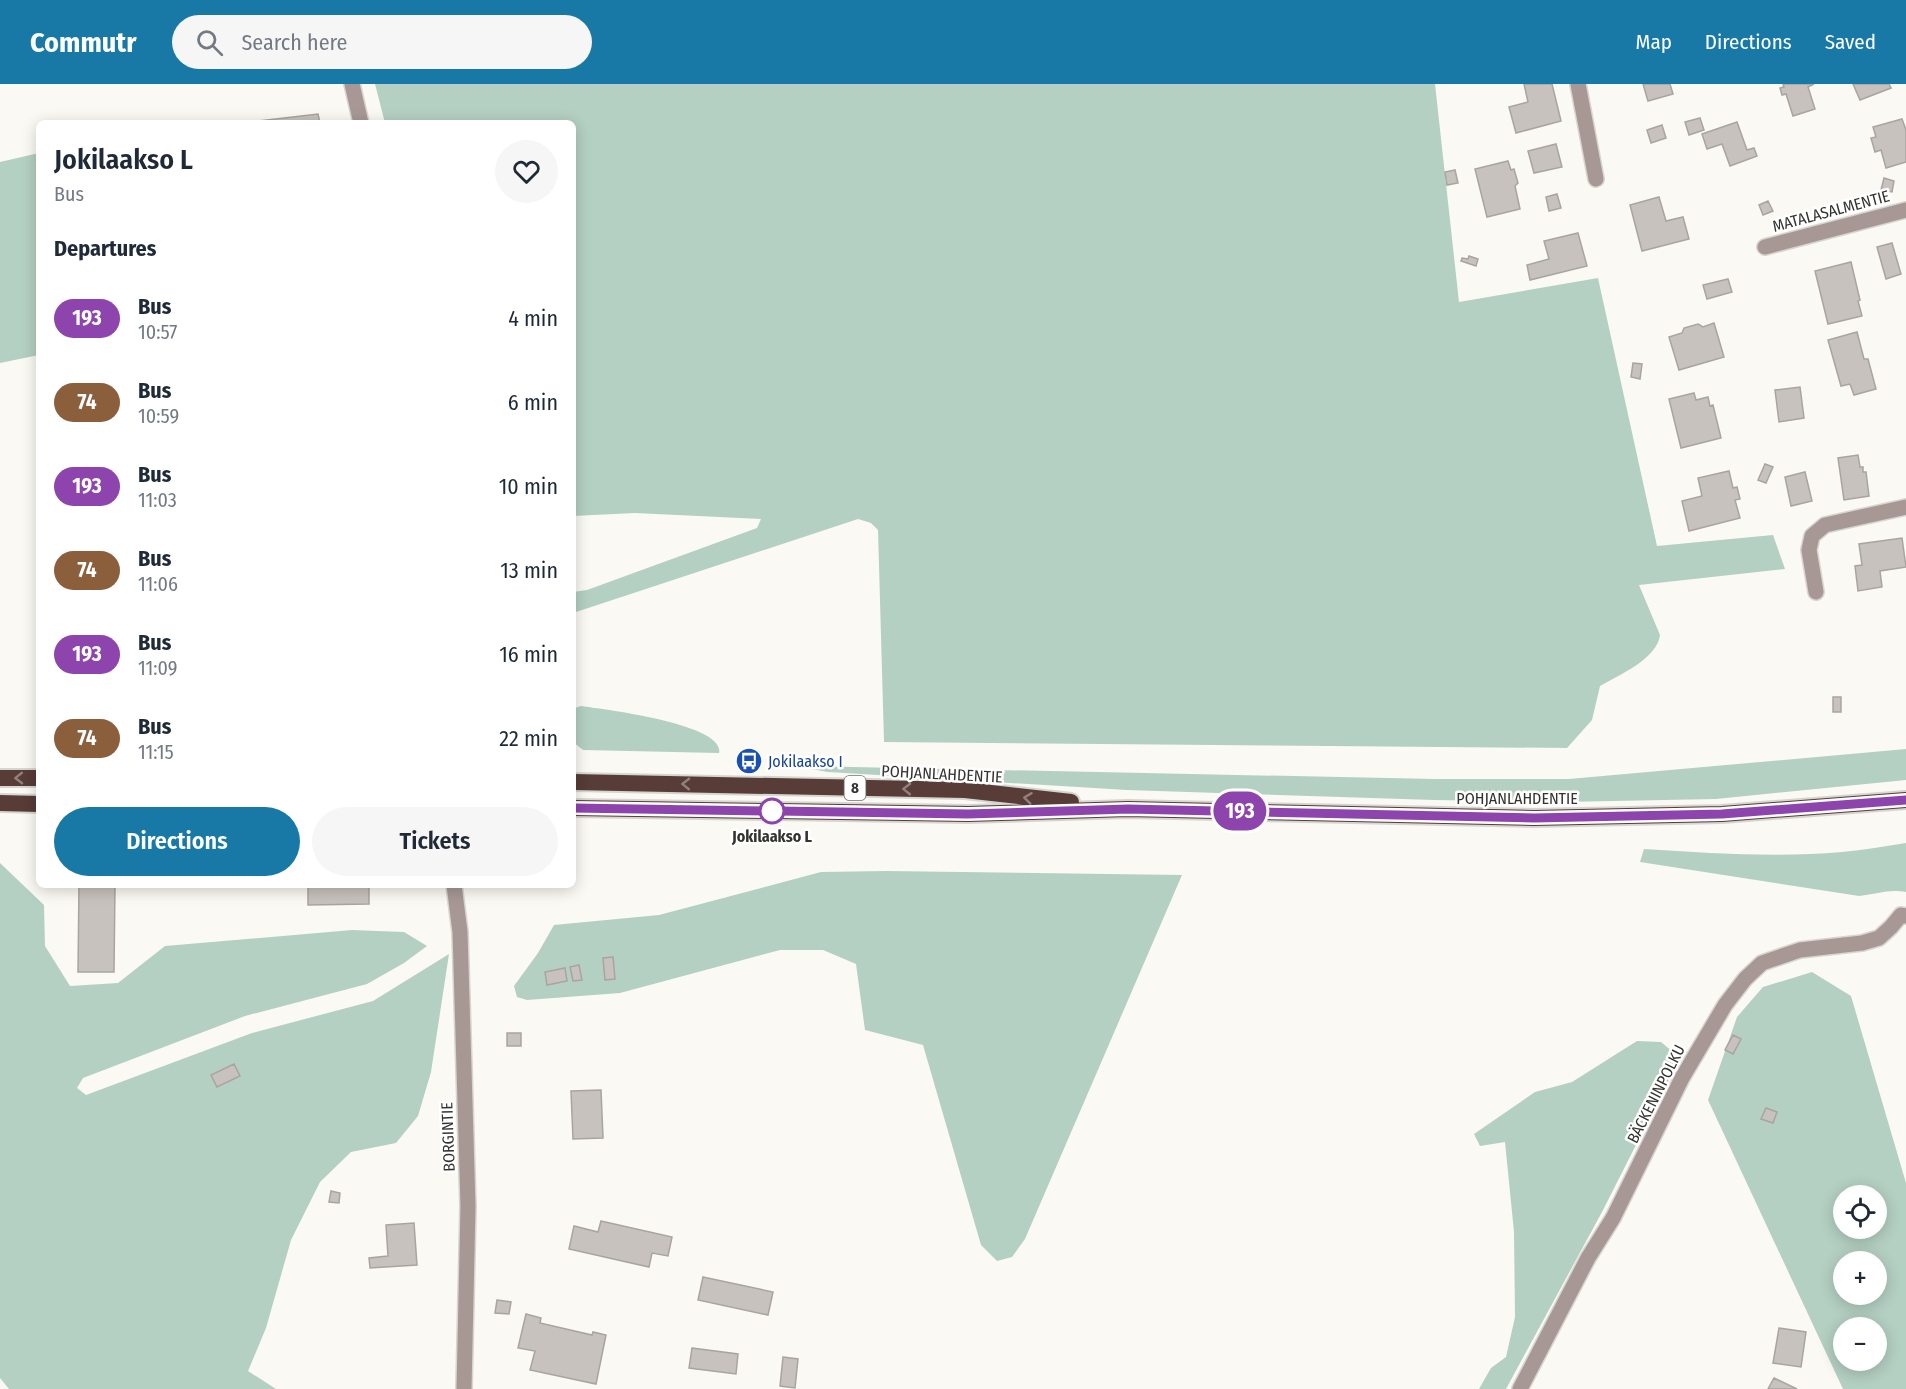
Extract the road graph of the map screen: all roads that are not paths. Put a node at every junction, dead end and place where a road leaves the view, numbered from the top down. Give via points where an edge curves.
1 (352, 84) edge
2 (1578, 84) edge
3 (360, 120) edge
4 (1596, 179) dead end
5 (1906, 210) edge
6 (1765, 247) dead end
7 (1906, 507) edge
8 (1816, 592) dead end
9 (36, 777) edge
10 (0, 778) edge
11 (576, 782) edge
12 (1906, 800) edge
13 (0, 804) edge
14 (36, 804) edge
15 (576, 808) edge
16 (1128, 809) junction
17 (454, 888) edge
18 (1906, 916) edge
19 (464, 1389) edge
20 (1520, 1389) edge

1 - 3 street
2 - 4 street
5 - 6 street, MATALASALMENTIE
7 - 8 street via 1825,525 1812,536 1809,550
9 -> 10 highway
16 -> 11 highway, POHJANLAHDENTIE / 8 via 965,790
12 - 16 highway, POHJANLAHDENTIE / 8 via 1722,814 1534,818
13 - 14 highway
15 - 16 highway, POHJANLAHDENTIE / 8 via 968,814
17 - 19 street, BORGINTIE via 460,932 468,1206
18 - 20 street, BÄCKENINPOLKU via 1901,915 1879,938 1800,950 1761,963 1745,979 1682,1078 1618,1208

